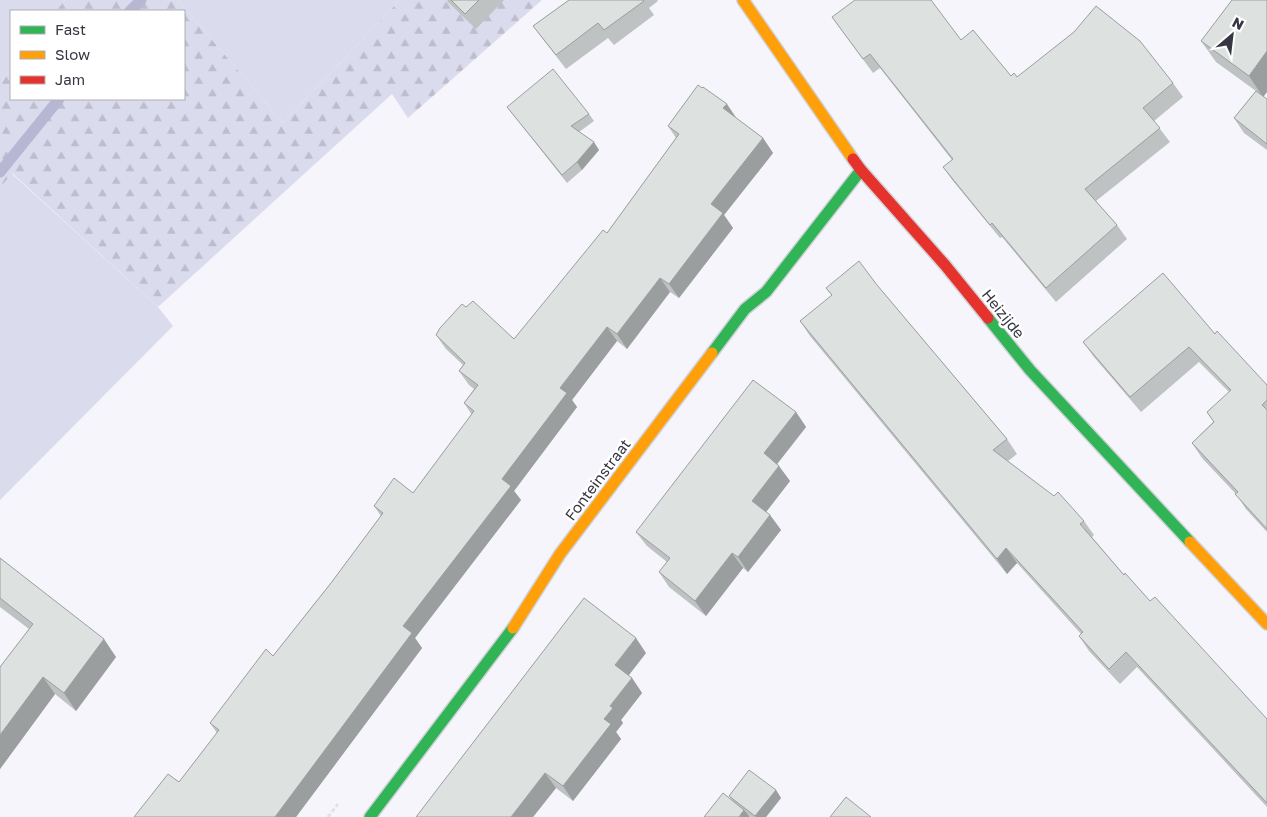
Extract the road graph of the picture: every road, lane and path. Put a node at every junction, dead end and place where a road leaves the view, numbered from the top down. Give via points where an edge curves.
1 (743, 0) edge
2 (861, 170) junction
3 (1267, 624) edge
4 (370, 817) edge

1 - 2 street, Heizijde
2 - 3 street, Heizijde via 945,265 1030,370
2 - 4 street, Fonteinstraat via 766,292 745,309 560,554 514,627

